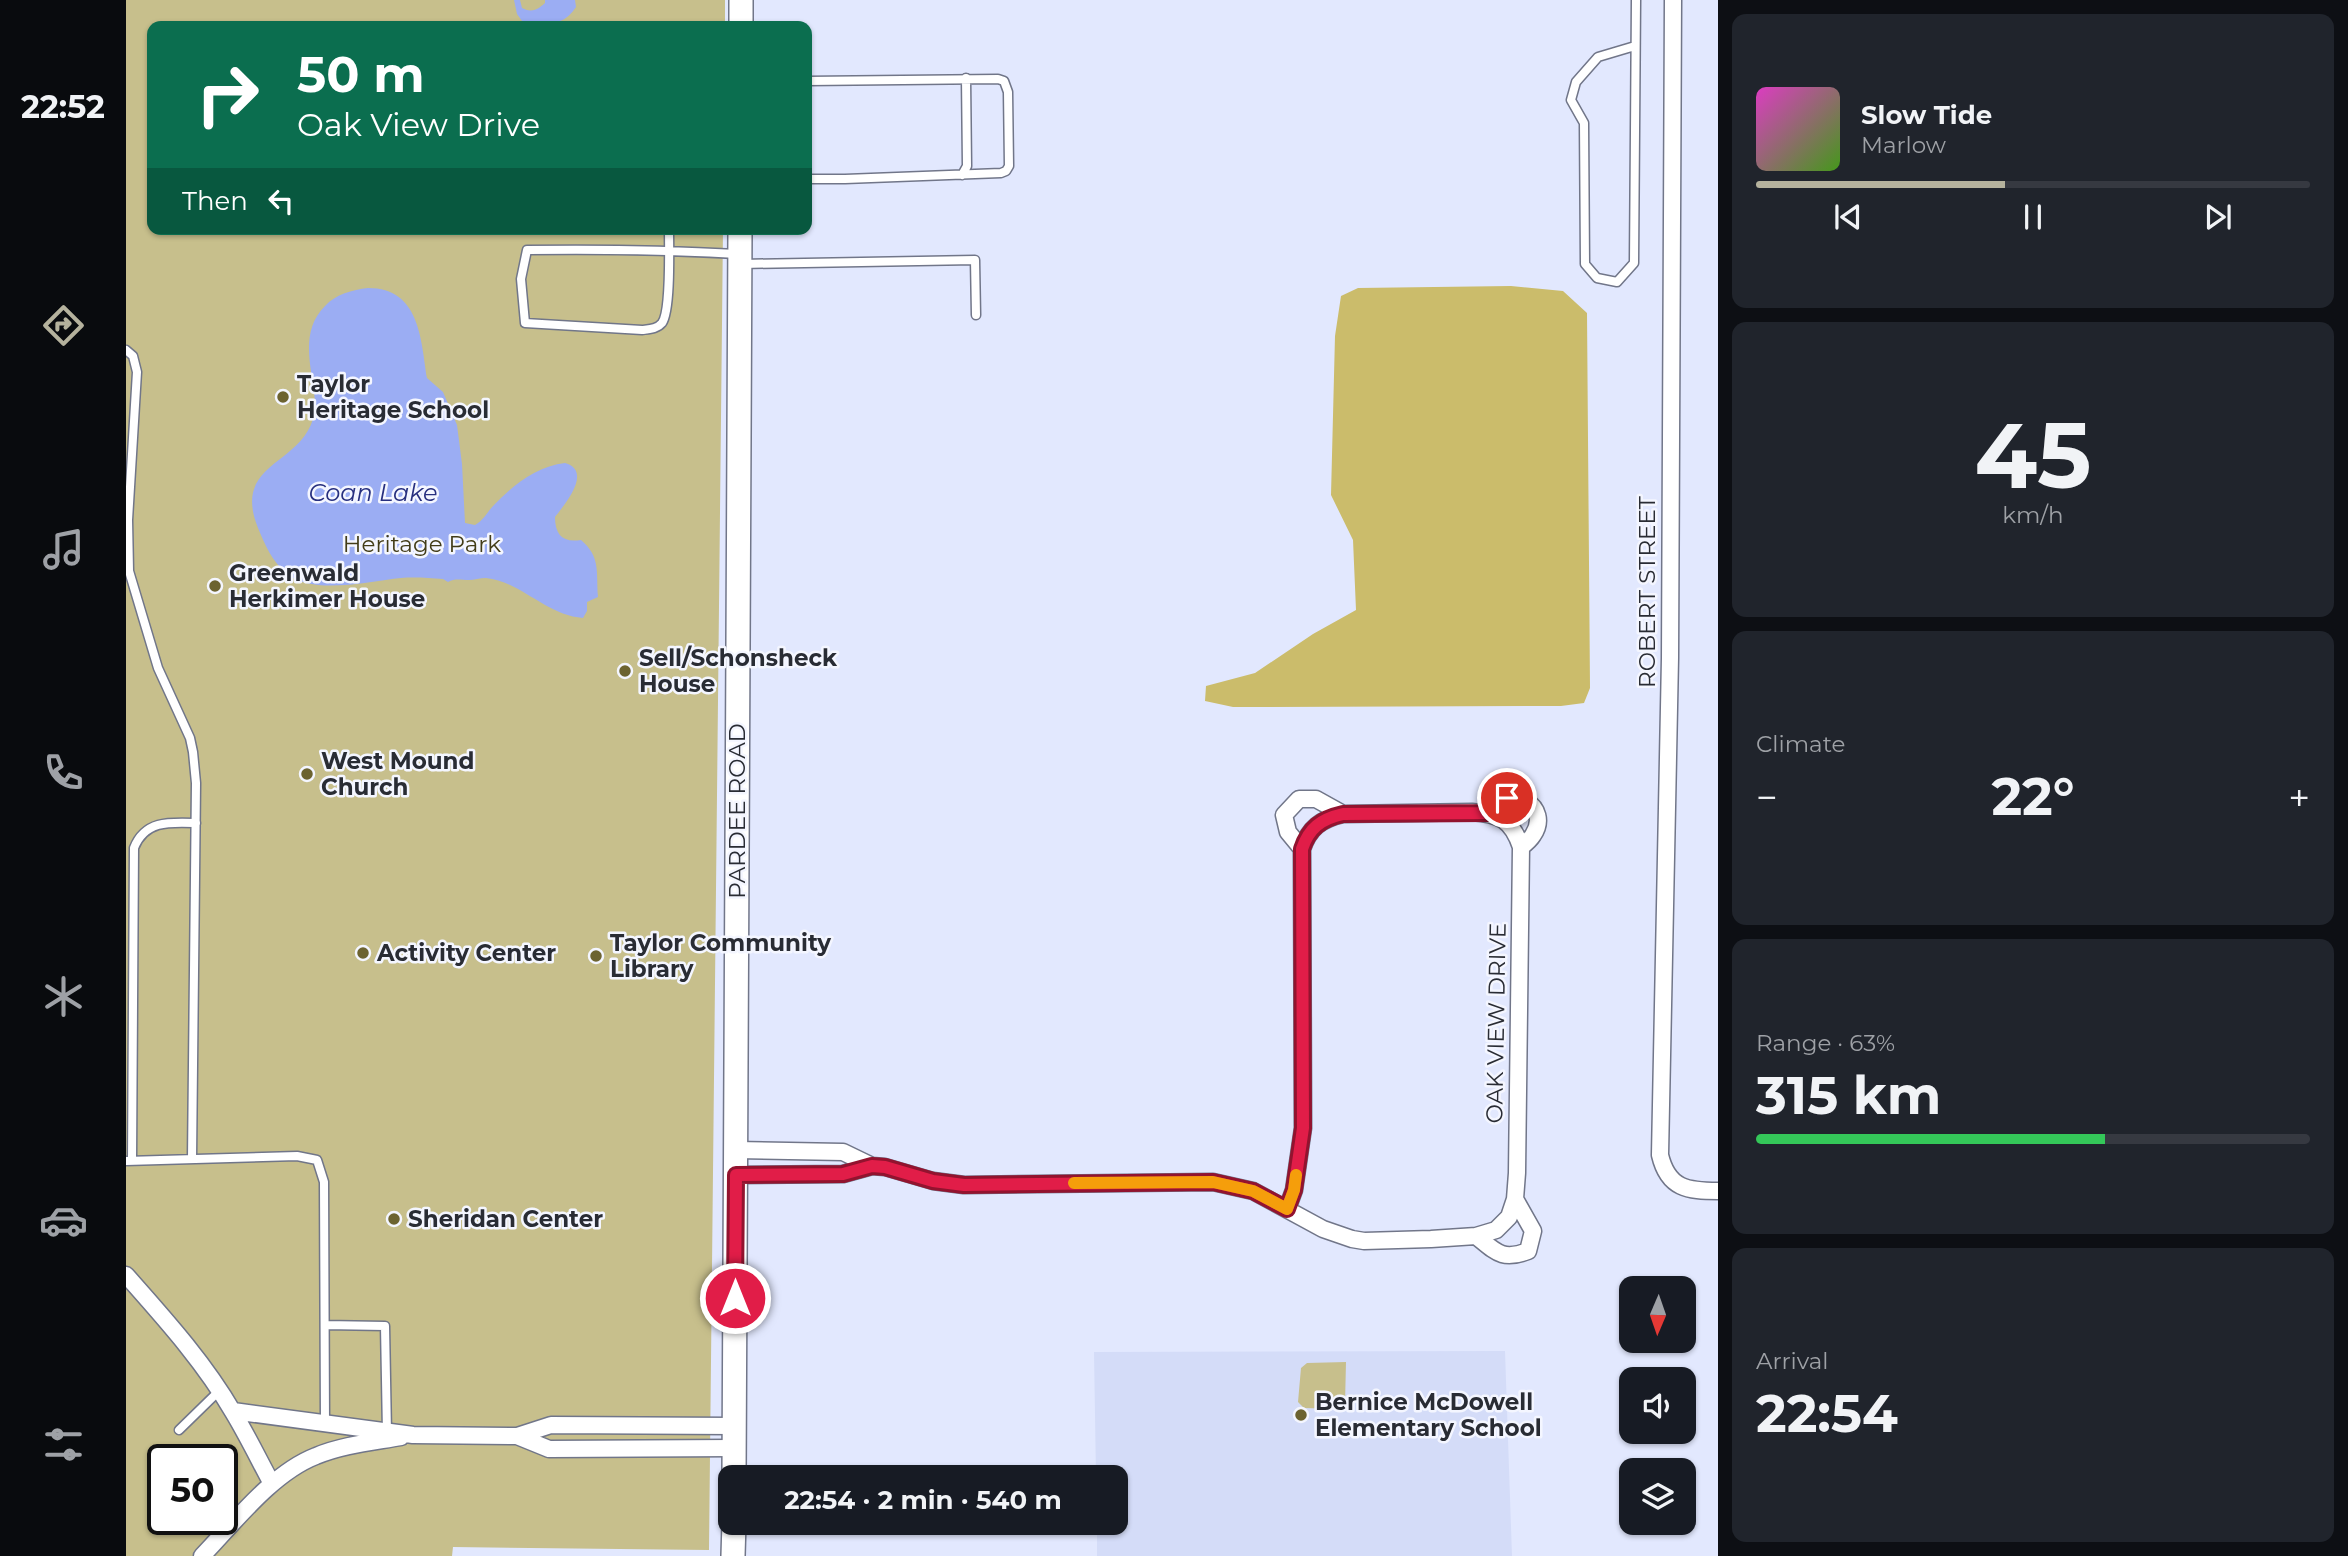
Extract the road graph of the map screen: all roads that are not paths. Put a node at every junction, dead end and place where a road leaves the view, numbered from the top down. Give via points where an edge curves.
1 (741, 0) edge
2 (1636, 0) edge
3 (1673, 0) edge
4 (741, 21) edge
5 (1635, 46) junction
6 (966, 78) junction
7 (812, 81) edge
8 (962, 176) junction
9 (812, 179) edge
10 (669, 235) edge
11 (740, 235) edge
12 (669, 253) junction
13 (740, 259) junction
14 (976, 315) dead end
15 (126, 350) edge
16 (1489, 813) junction
17 (1343, 814) junction
18 (196, 823) junction
19 (1521, 847) junction
20 (1302, 849) junction
21 (736, 1150) junction
22 (192, 1159) junction
23 (129, 1161) edge
24 (872, 1166) junction
25 (736, 1175) junction
26 (1718, 1191) edge
27 (1515, 1199) junction
28 (1287, 1209) junction
29 (1476, 1236) junction
30 (126, 1275) edge
31 (325, 1325) junction
32 (220, 1391) junction
33 (233, 1411) junction
34 (326, 1423) junction
35 (178, 1430) dead end
36 (387, 1435) junction
37 (517, 1436) junction
38 (734, 1437) junction
39 (734, 1465) edge
40 (272, 1483) junction
41 (734, 1535) edge
42 (202, 1556) edge
43 (733, 1556) edge

1 - 4 main road
2 - 5 lane
3 - 26 street, ROBERT STREET via 1670,658 1660,1155 1673,1180 1687,1189
5 - 5 lane via 1634,263 1617,282 1597,278 1585,264 1584,122 1571,100 1576,82 1598,57
6 - 7 lane
6 - 8 lane via 967,166
6 - 8 lane via 998,79 1007,86 1009,166 1001,173
8 - 9 lane
10 - 12 lane
11 - 13 main road, PARDEE ROAD
12 - 12 lane via 666,312 656,328 525,323 522,279 527,250
12 - 13 lane
13 - 14 lane via 975,260
13 - 21 main road, PARDEE ROAD
15 - 18 lane via 133,356 137,372 129,571 158,668 190,738
16 - 17 street
16 - 19 street, OAK VIEW DRIVE via 1509,824
16 - 19 street, OAK VIEW DRIVE via 1507,798 1530,803 1536,827
17 - 20 street via 1318,824 1307,834
17 - 20 street via 1316,799 1299,799 1284,815 1288,832
18 - 22 lane
18 - 23 lane via 154,826 144,831 134,848
19 - 27 street, OAK VIEW DRIVE
20 - 28 street via 1303,1128
21 - 24 street, OAK VIEW DRIVE via 843,1152
21 - 25 main road, PARDEE ROAD
22 - 23 lane
22 - 31 lane via 317,1160 324,1182
24 - 25 street, OAK VIEW DRIVE via 843,1174
24 - 28 street, OAK VIEW DRIVE via 964,1185 1213,1182 1253,1191
25 - 38 main road, PARDEE ROAD
27 - 29 street, OAK VIEW DRIVE via 1509,1217 1496,1230
27 - 29 street via 1533,1231 1528,1251 1501,1256
28 - 29 street, OAK VIEW DRIVE via 1323,1229 1364,1241
30 - 32 street
31 - 34 lane
31 - 36 lane via 384,1326
32 - 33 street
32 - 35 lane
33 - 34 street
33 - 40 street
34 - 36 street
36 - 37 street
36 - 40 street via 315,1456
37 - 38 street via 551,1425
37 - 38 street via 549,1449
38 - 39 main road, PARDEE ROAD
40 - 42 street
41 - 43 main road

